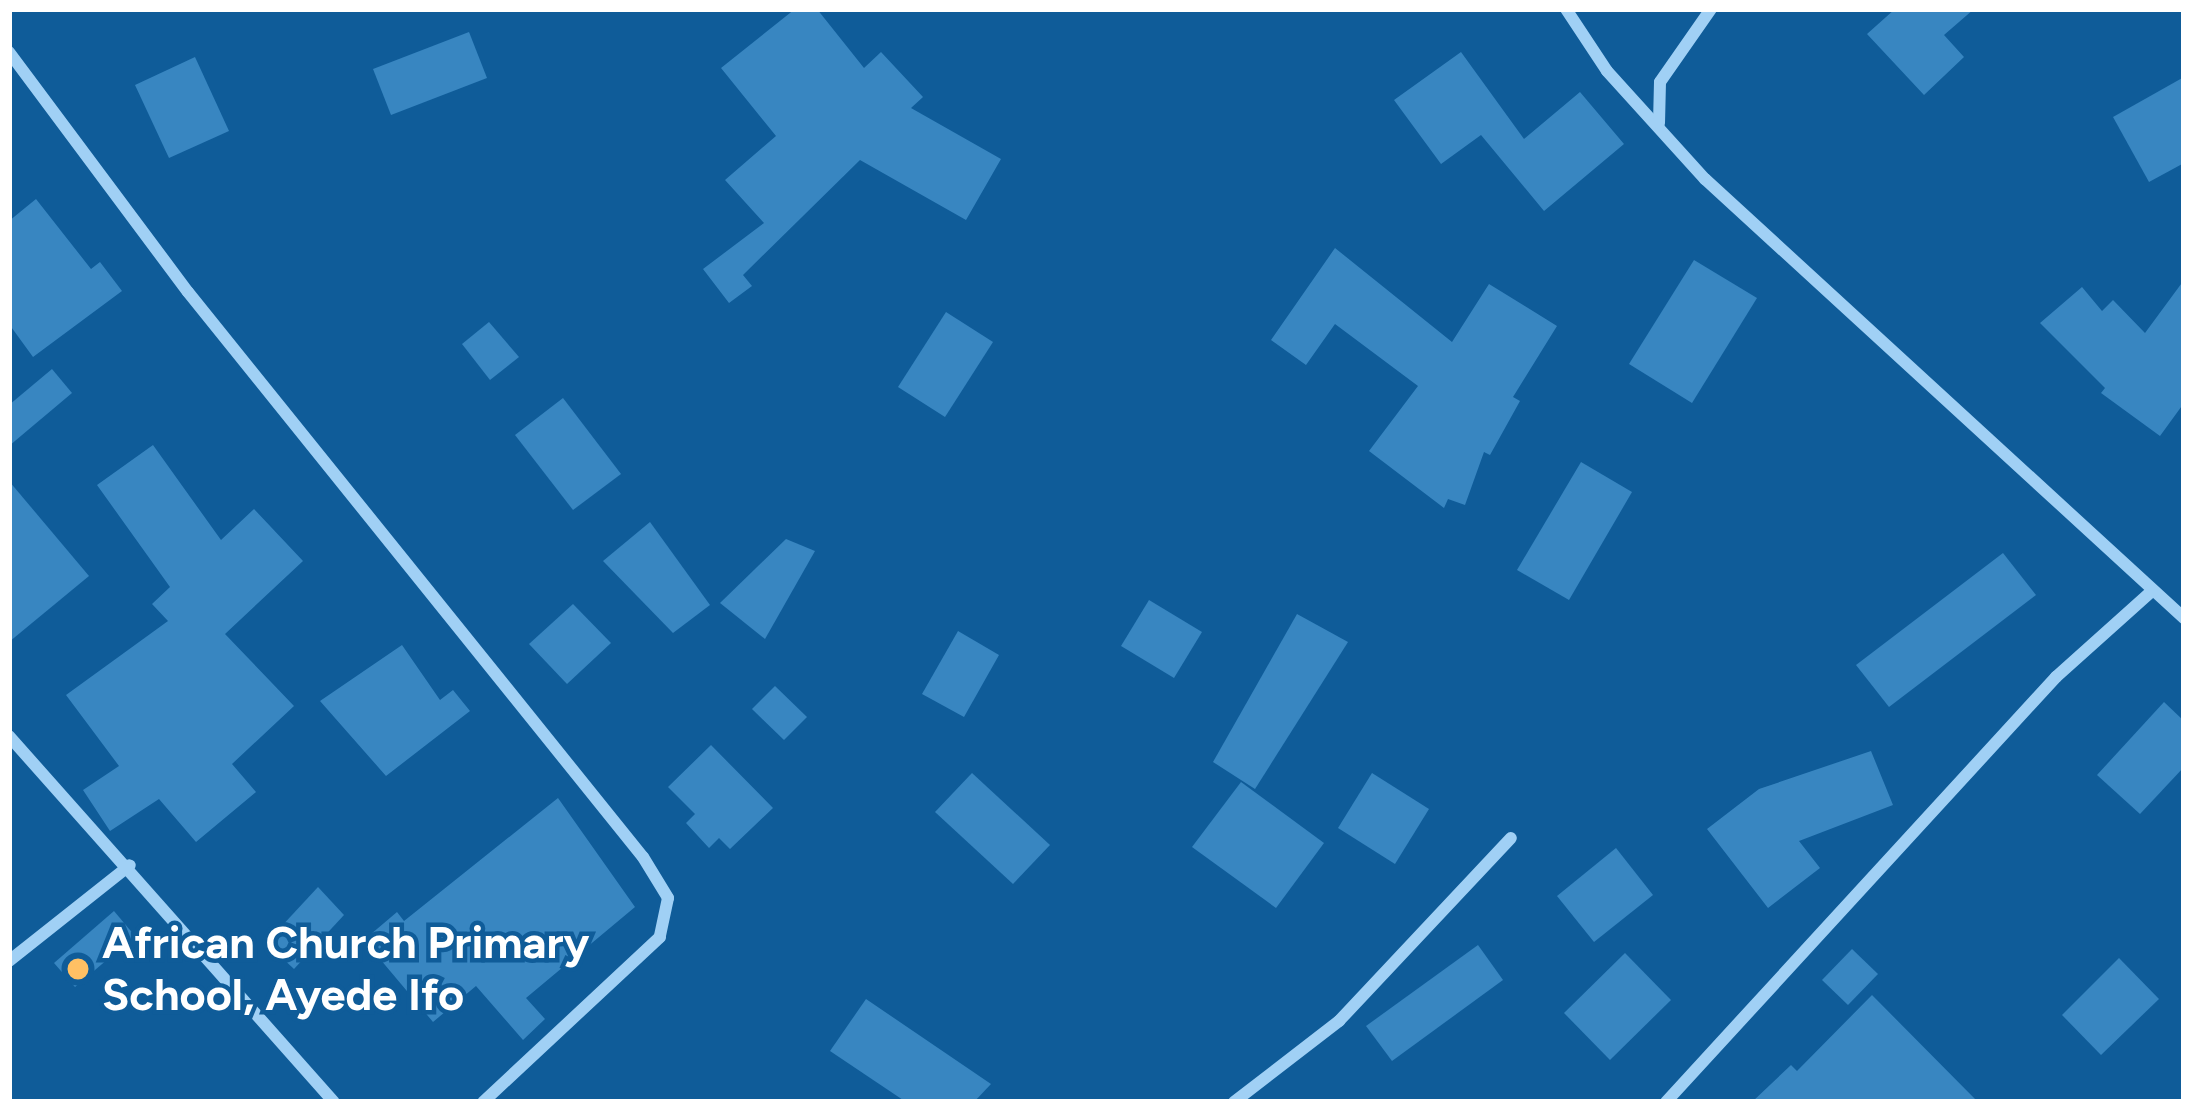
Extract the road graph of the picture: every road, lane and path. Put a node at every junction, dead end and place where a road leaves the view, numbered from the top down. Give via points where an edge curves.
1 (1566, 9) edge
2 (1711, 9) edge
3 (9, 52) edge
4 (1659, 123) junction
5 (2153, 590) junction
6 (2184, 618) edge
7 (9, 736) edge
8 (1511, 838) dead end
9 (130, 865) junction
10 (9, 962) edge
11 (334, 1102) edge
12 (483, 1102) edge
13 (1234, 1102) edge
14 (1666, 1102) edge

1 - 4 street via 1607,71
2 - 4 street via 1660,82
3 - 12 street via 188,292 668,898 660,937
4 - 5 street via 1705,179
5 - 6 street
5 - 14 street via 2056,677
7 - 9 street
8 - 13 street via 1339,1021
9 - 10 street
9 - 11 street

